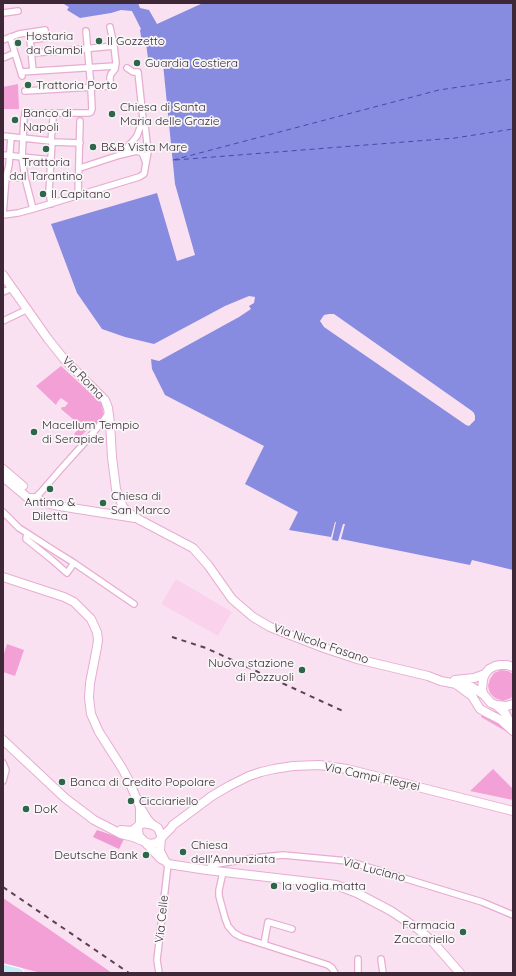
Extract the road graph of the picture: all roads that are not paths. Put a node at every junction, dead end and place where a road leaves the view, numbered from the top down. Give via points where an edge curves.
1 (18, 11) dead end
2 (3, 13) edge
3 (110, 27) dead end
4 (86, 31) dead end
5 (10, 37) junction
6 (3, 40) edge
7 (114, 46) junction
8 (87, 49) junction
9 (32, 53) junction
10 (15, 54) junction
11 (3, 58) edge
12 (116, 64) junction
13 (89, 68) junction
14 (127, 68) dead end
15 (32, 72) junction
16 (91, 88) junction
17 (25, 91) dead end
18 (53, 119) dead end
19 (143, 120) junction
20 (80, 121) dead end
21 (3, 136) edge
22 (11, 137) junction
23 (23, 138) junction
24 (52, 142) junction
25 (80, 143) junction
26 (3, 155) edge
27 (120, 155) junction
28 (10, 156) junction
29 (22, 158) junction
30 (51, 160) junction
31 (146, 163) junction
32 (80, 168) junction
33 (5, 177) edge
34 (25, 178) junction
35 (78, 196) junction
36 (51, 204) junction
37 (33, 209) junction
38 (3, 215) edge
39 (3, 275) edge
40 (12, 288) junction
41 (3, 292) edge
42 (28, 310) junction
43 (3, 321) edge
44 (109, 412) junction
45 (3, 469) edge
46 (3, 477) edge
47 (35, 498) junction
48 (3, 512) edge
49 (138, 519) junction
50 (27, 533) junction
51 (46, 546) junction
52 (42, 552) junction
53 (55, 552) junction
54 (51, 559) junction
55 (74, 563) junction
56 (3, 577) edge
57 (134, 604) dead end
58 (513, 667) edge
59 (485, 674) junction
60 (450, 682) junction
61 (484, 695) junction
62 (513, 704) edge
63 (496, 705) junction
64 (513, 730) edge
65 (3, 740) edge
66 (3, 763) edge
67 (3, 781) edge
68 (140, 807) junction
69 (513, 811) edge
70 (153, 825) junction
71 (173, 825) junction
72 (138, 826) junction
73 (115, 831) junction
74 (160, 840) junction
75 (144, 842) junction
76 (166, 863) junction
77 (208, 870) junction
78 (223, 872) junction
79 (513, 915) edge
80 (292, 929) dead end
81 (264, 944) junction
82 (381, 959) dead end
83 (358, 960) dead end
84 (3, 969) edge
85 (19, 973) edge
86 (159, 973) edge
87 (335, 973) edge
88 (358, 973) edge
89 (382, 973) edge
90 (460, 973) edge

1 - 2 street
3 - 7 street
4 - 8 street
5 - 6 street
5 - 9 street via 45,30 45,38 30,40
5 - 10 street
7 - 8 street
7 - 12 street
8 - 9 street
8 - 13 street
9 - 15 street
10 - 11 street
10 - 15 street via 22,74
12 - 13 street
12 - 16 street via 110,77 110,86
13 - 15 street
13 - 16 street
14 - 19 street via 138,72
16 - 17 street
16 - 23 street via 92,109 89,114 25,116
18 - 24 street
19 - 27 street via 137,136
19 - 31 street via 148,152
20 - 25 street
21 - 22 street
22 - 23 street
22 - 28 street
23 - 24 street
23 - 29 street
24 - 25 street
24 - 30 street
25 - 32 street
26 - 28 street
27 - 31 street via 141,152
27 - 32 street
28 - 29 street
28 - 33 street
29 - 30 street
29 - 34 street
30 - 36 street
31 - 35 street via 144,174 139,178
32 - 35 street
33 - 34 street
33 - 38 street
34 - 37 street
35 - 36 street
36 - 37 street
37 - 38 street
39 - 40 street, Via Roma
40 - 41 street
40 - 42 street, Via Roma
42 - 43 street
42 - 44 street, Via Roma via 64,360 103,397
44 - 47 street
44 - 49 street, Via Roma via 116,488 123,507
45 - 47 street
46 - 47 street via 28,498
47 - 49 street via 58,506
48 - 50 street
49 - 60 street, Via Nicola Fasano via 193,548 232,599 266,625 324,648
50 - 51 street
50 - 52 street via 26,539
51 - 52 street
51 - 53 street
52 - 54 street
53 - 54 street
53 - 55 street
54 - 55 street via 67,573
55 - 57 street
56 - 68 street via 64,597 74,602 92,619 98,640 89,690 91,714 98,732 129,781
58 - 59 street via 495,666
59 - 60 street
59 - 61 street via 482,685
60 - 61 street, Via Nicola Fasano via 472,687
60 - 64 street via 472,696 480,709
61 - 63 street, Via Nicola Fasano
62 - 63 street
63 - 64 street, Via Nicola Fasano via 506,713
65 - 73 street via 65,798 94,820
66 - 67 street via 6,770
68 - 70 street
68 - 72 street
69 - 71 street, Via Campi Flegrei via 348,769 302,765 274,769 238,781 212,796
70 - 71 street
70 - 72 street via 144,823
70 - 74 street via 158,828
71 - 74 street, Via Campi Flegrei
72 - 73 street via 132,831
72 - 75 street via 139,836
73 - 75 street
74 - 75 street via 153,844
74 - 76 street via 160,851
75 - 76 street
76 - 77 street
76 - 86 street, Via Celle via 157,960
77 - 78 street
77 - 79 street, Via Luciano via 217,864 282,855 348,861 482,902
78 - 81 street via 219,896 228,926 241,937
78 - 90 street via 336,885 357,893 392,911 418,929
80 - 81 street via 268,922
81 - 87 street via 328,965
82 - 89 street
83 - 88 street
84 - 85 main road

